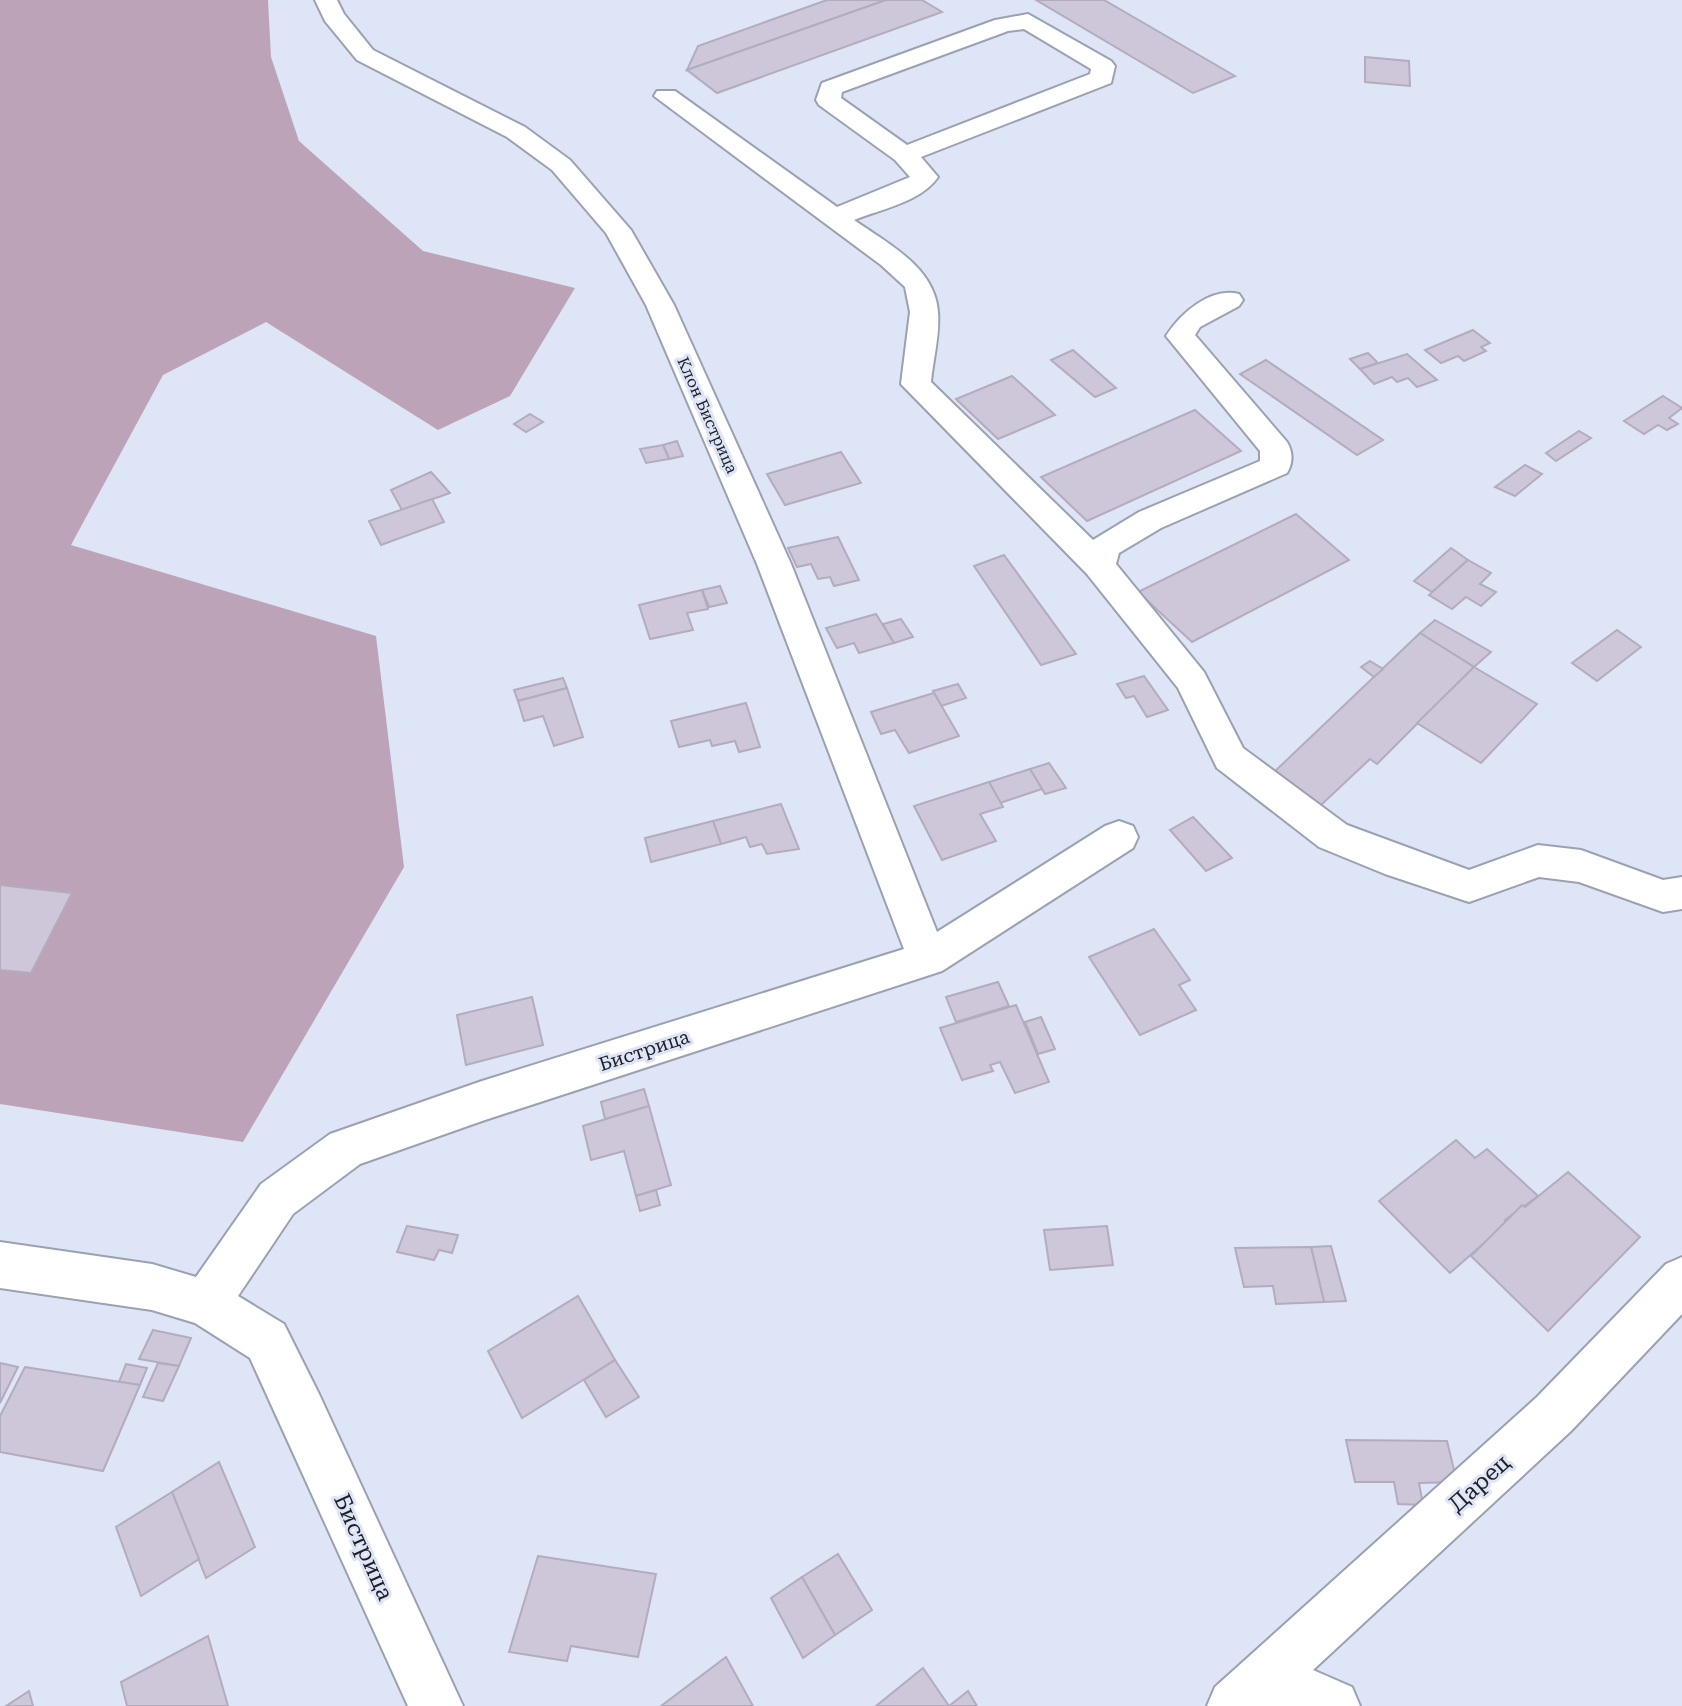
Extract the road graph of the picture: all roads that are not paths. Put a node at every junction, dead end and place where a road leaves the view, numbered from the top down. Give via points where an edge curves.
1 (326, 0) edge
2 (666, 96) dead end
3 (904, 155) junction
4 (834, 218) junction
5 (1229, 300) dead end
6 (1099, 566) junction
7 (1119, 837) dead end
8 (1682, 893) edge
9 (928, 959) junction
10 (0, 1265) edge
11 (1682, 1280) edge
12 (206, 1303) junction
13 (1250, 1691) edge
14 (436, 1706) edge
15 (1333, 1706) edge

1 - 9 street, Клон Бистрица via 333,16 365,55 516,132 561,164 618,230 660,305 774,564
2 - 4 street
3 - 3 street via 828,100 831,88 1003,25 1028,21 1103,66 1102,78
3 - 4 street via 925,177 914,187
4 - 6 street via 918,285 923,312 916,384
5 - 6 street via 1190,321 1180,335 1276,449 1276,466 1150,520 1105,547
6 - 8 street via 1192,681 1230,758 1333,836 1469,886 1538,861 1581,866 1663,896
7 - 9 street, Бистрица
9 - 12 street, Бистрица via 346,1149 277,1199
10 - 12 street, Бистрица via 152,1287
11 - 13 street, Дарец via 1554,1414
12 - 14 street, Бистрица via 267,1341
13 - 15 street, Дарец

